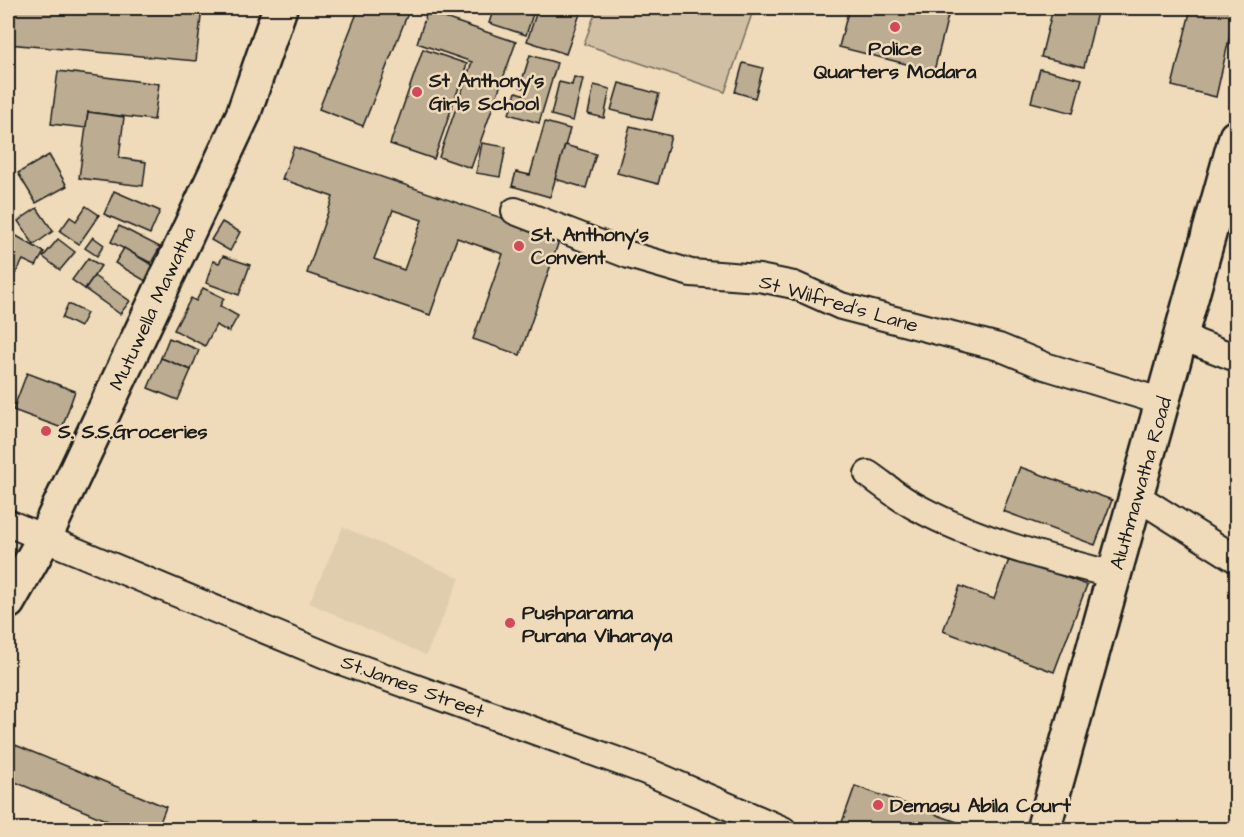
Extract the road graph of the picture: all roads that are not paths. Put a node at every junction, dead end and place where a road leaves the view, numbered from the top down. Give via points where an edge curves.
1 (280, 8) edge
2 (1236, 137) edge
3 (515, 211) dead end
4 (1226, 214) edge
5 (1182, 337) junction
6 (1236, 358) edge
7 (1163, 402) junction
8 (868, 474) dead end
9 (1137, 496) junction
10 (8, 523) edge
11 (45, 537) junction
12 (1236, 559) edge
13 (1114, 575) junction
14 (8, 602) edge
15 (783, 830) edge
16 (1044, 830) edge

1 - 11 main road, Mutuwella Mawatha via 243,115
2 - 4 main road, Aluthmawatha Road
3 - 7 street, St Wilfred's Lane via 618,251 691,273 794,285 842,306 999,347
4 - 5 main road, Aluthmawatha Road
5 - 6 street
5 - 7 main road, Aluthmawatha Road
7 - 9 main road, Aluthmawatha Road
8 - 13 street via 916,507 957,526 1004,544
9 - 12 street
9 - 13 main road, Aluthmawatha Road
10 - 11 street, St.James Street
11 - 14 main road, Mutuwella Mawatha
11 - 15 street, St.James Street via 336,659 646,771
13 - 16 main road, Aluthmawatha Road

